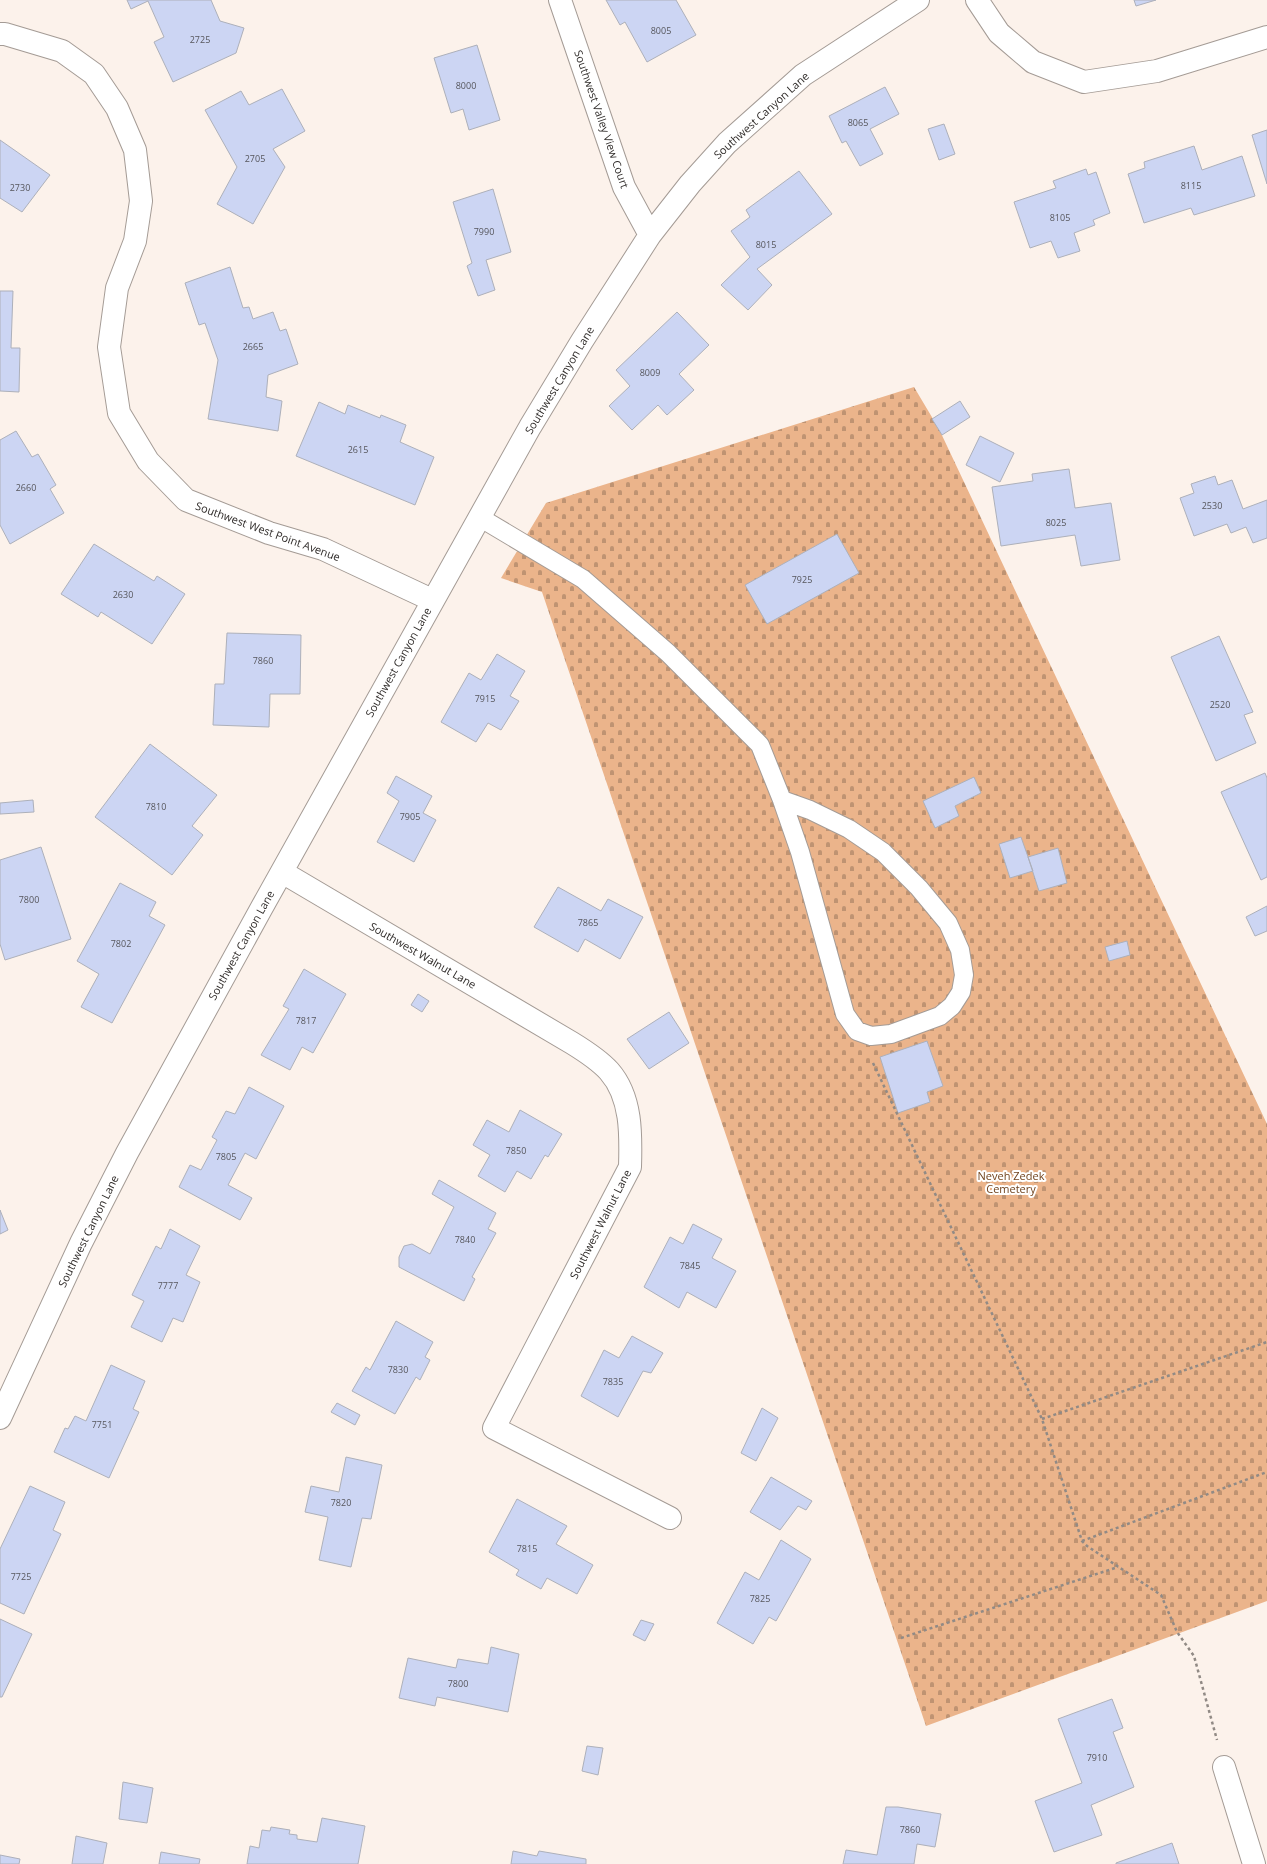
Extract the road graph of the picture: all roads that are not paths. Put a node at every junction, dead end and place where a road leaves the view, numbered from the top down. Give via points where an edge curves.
1 (560, 0) edge
2 (918, 0) edge
3 (977, 0) edge
4 (0, 34) edge
5 (1267, 37) edge
6 (650, 236) junction
7 (479, 517) junction
8 (432, 600) junction
9 (782, 800) junction
10 (282, 872) junction
11 (0, 1418) edge
12 (670, 1518) dead end
13 (1224, 1767) road end
14 (1254, 1864) edge

1 - 6 street, Southwest Valley View Court via 624,187
2 - 6 street, Southwest Canyon Lane via 803,75 776,98 727,143 690,184
3 - 5 street via 999,33 1033,62 1084,82 1157,71
4 - 8 street, Southwest West Point Avenue via 62,51 94,74 117,108 135,150 141,201 135,241 117,288 109,347 119,413 148,461 186,500 269,533 323,549
6 - 7 street, Southwest Canyon Lane via 582,341
7 - 8 street, Southwest Canyon Lane
7 - 9 lane via 583,579 668,653 760,745
8 - 10 street, Southwest Canyon Lane
9 - 9 lane via 800,852 845,1014 857,1031 871,1036 891,1034 940,1016 952,1006 961,992 964,975 960,950 948,923 919,888 883,852 849,829
10 - 11 street, Southwest Canyon Lane via 127,1153 81,1243
10 - 12 street, Southwest Walnut Lane via 572,1043 609,1071 617,1083 630,1119 630,1168 494,1428
13 - 14 street

